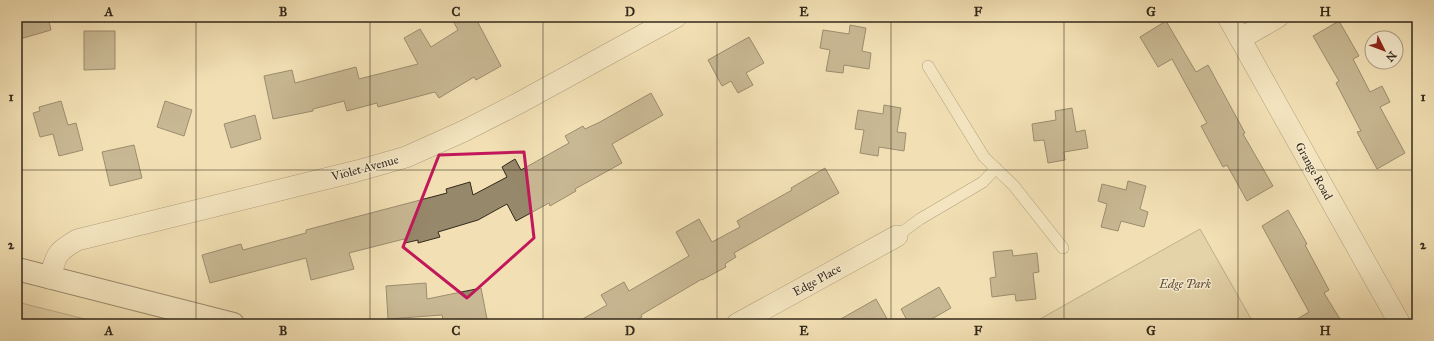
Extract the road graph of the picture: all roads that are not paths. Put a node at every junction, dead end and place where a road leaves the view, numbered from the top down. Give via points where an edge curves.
1 (676, 17) edge
2 (1228, 17) edge
3 (1278, 17) edge
4 (1240, 39) junction
5 (928, 66) dead end
6 (996, 168) junction
7 (897, 236) joint
8 (1063, 248) dead end
9 (17, 270) edge
10 (50, 278) junction
11 (234, 324) edge
12 (737, 324) edge
13 (1400, 324) edge

1 - 10 street, Violet Avenue via 519,103 406,157 77,240 63,248 55,258
2 - 4 street, Grange Road
3 - 4 street
4 - 13 street, Grange Road
5 - 6 lane via 984,157
6 - 7 lane via 983,182 920,219
6 - 8 lane via 1014,186
7 - 12 street, Edge Place
9 - 10 main road
10 - 11 main road

